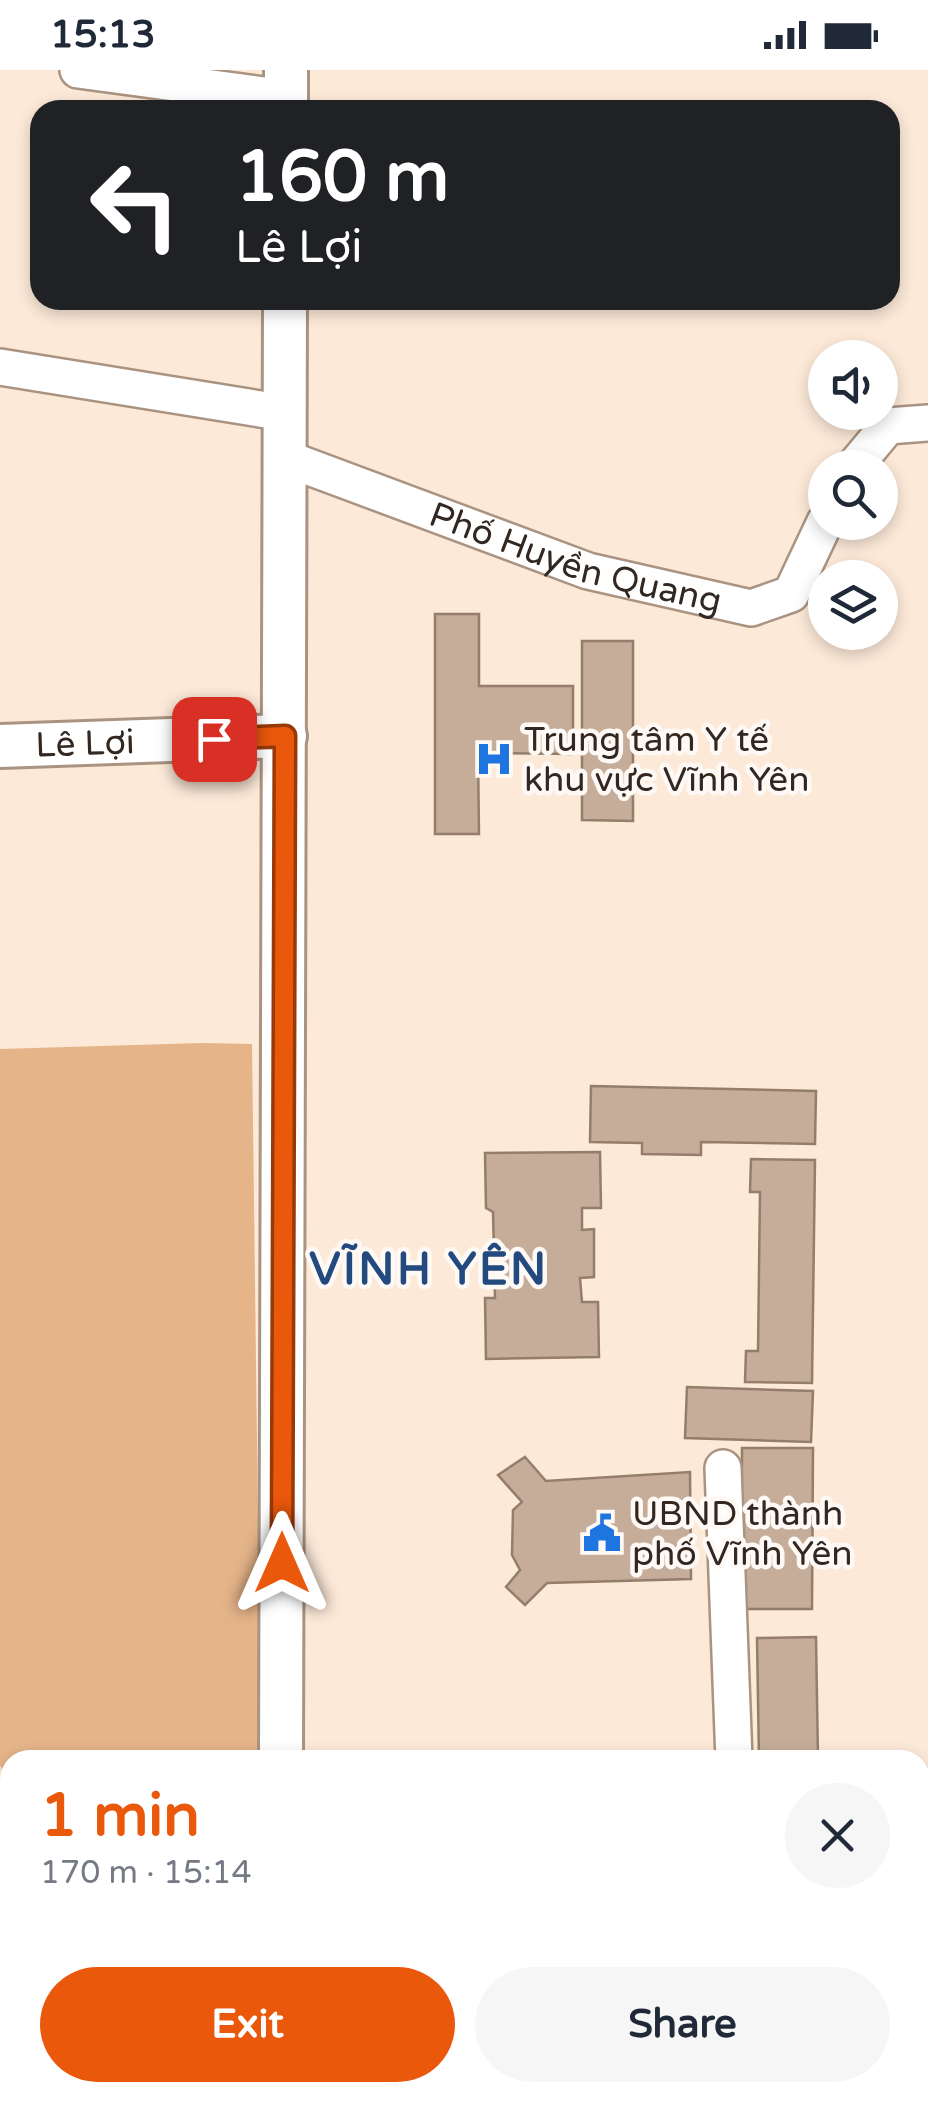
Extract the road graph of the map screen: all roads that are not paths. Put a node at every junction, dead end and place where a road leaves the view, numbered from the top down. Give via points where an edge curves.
1 (78, 70) edge
2 (286, 93) edge
3 (286, 310) edge
4 (0, 367) edge
5 (285, 414) junction
6 (928, 423) edge
7 (868, 450) edge
8 (285, 458) junction
9 (816, 540) edge
10 (285, 736) junction
11 (0, 746) edge
12 (722, 1468) dead end
13 (281, 1750) edge
14 (734, 1750) edge

1 - 2 street
3 - 5 street
4 - 5 street
5 - 8 street
6 - 7 street via 888,426
8 - 9 street, Phố Huyền Quang via 588,572 750,608 791,594
8 - 10 street
10 - 11 street, Lê Lợi
10 - 13 street
12 - 14 street

